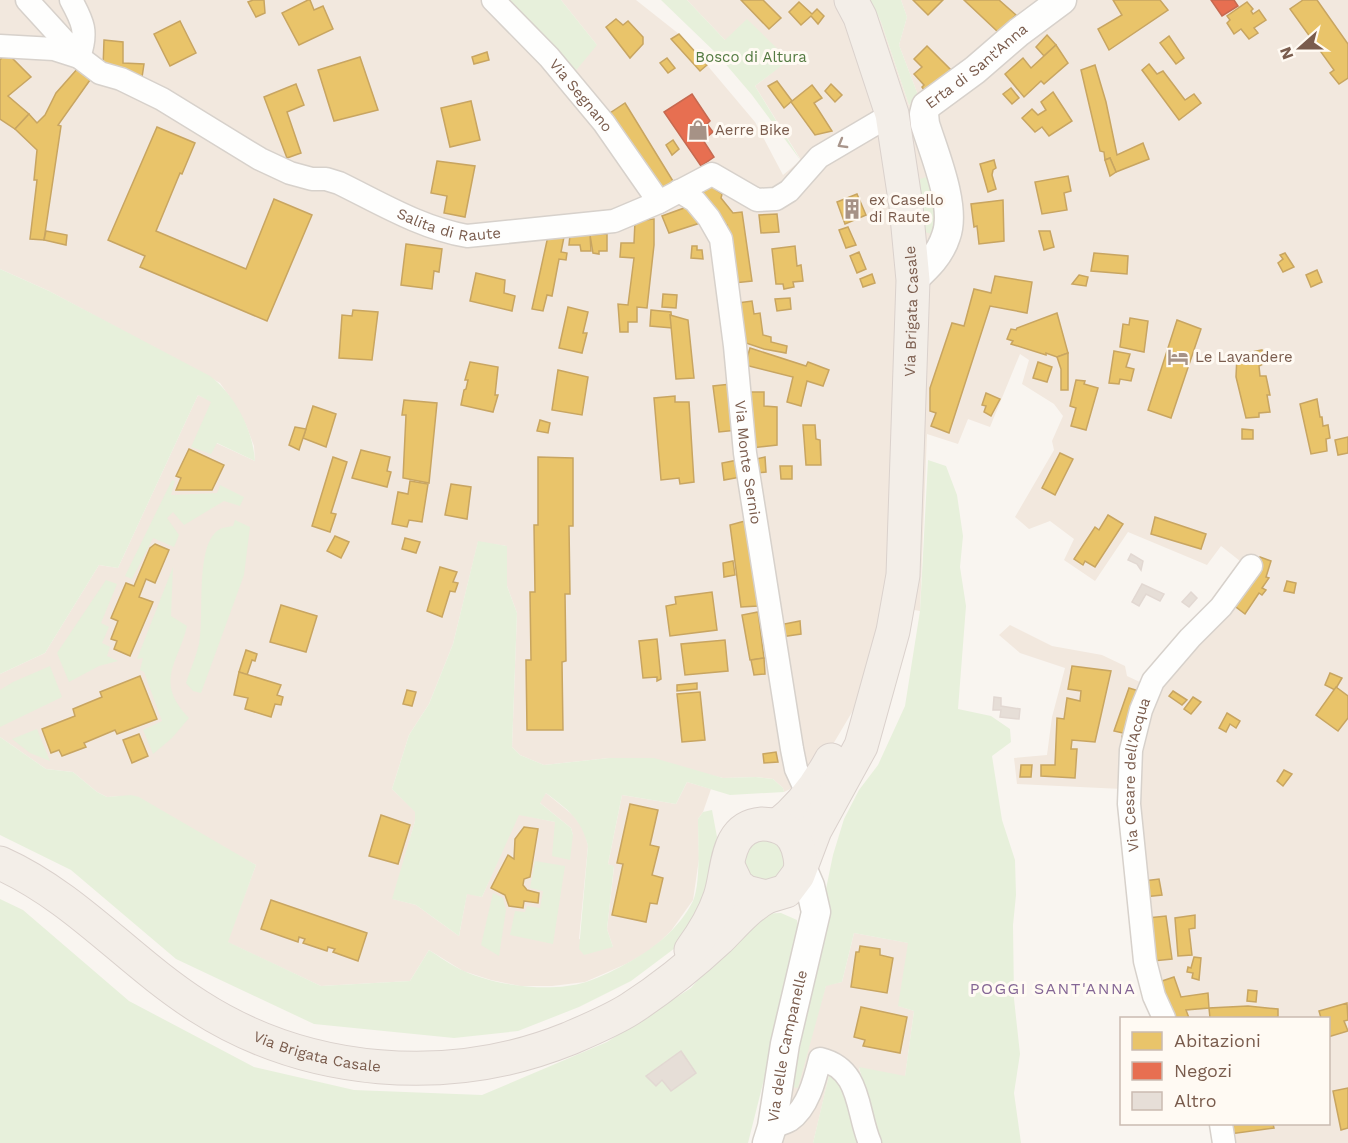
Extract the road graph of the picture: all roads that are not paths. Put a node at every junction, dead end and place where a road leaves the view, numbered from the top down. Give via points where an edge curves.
1 (27, 0) edge
2 (70, 0) edge
3 (493, 0) edge
4 (851, 0) edge
5 (1062, 0) edge
6 (0, 46) edge
7 (79, 57) junction
8 (892, 114) junction
9 (679, 191) junction
10 (659, 202) junction
11 (913, 280) junction
12 (1251, 566) dead end
13 (892, 631) junction
14 (792, 749) junction
15 (827, 768) junction
16 (808, 795) junction
17 (777, 826) junction
18 (0, 863) edge
19 (728, 866) junction
20 (801, 866) junction
21 (771, 897) junction
22 (807, 948) junction
23 (670, 981) junction
24 (1164, 1017) edge
25 (1221, 1125) edge
26 (769, 1135) edge
27 (870, 1143) edge
28 (1224, 1143) edge

1 - 7 street
2 - 7 street via 83,23 84,42
3 - 10 street, Via Segnano via 549,57 597,115
4 - 8 main road, Via Brigata Casale
5 - 11 street, Erta di Sant'Anna via 926,106 925,124 949,220 940,250
6 - 7 street, Salita di Raute via 54,49
7 - 10 street, Salita di Raute via 100,73 162,99 260,159 290,173 339,183 445,232 467,236 614,222
8 -> 9 street, Salita di Raute via 819,157 789,191 776,199 757,200 712,174
8 - 11 main road, Via Brigata Casale
9 - 10 street, Salita di Raute
9 - 14 street, Via Monte Sernio via 695,201 721,239 745,453
11 - 13 main road, Via Brigata Casale via 903,575
12 - 24 street, Via Cesare dell'Acqua via 1221,607 1153,681 1131,750 1129,804 1145,961
13 - 15 main road, Via Brigata Casale
13 - 20 main road, Via Brigata Casale via 861,746 815,830
14 - 15 street
14 - 16 street, Via Monte Sernio
15 - 16 main road, Via Brigata Casale
15 - 20 street via 833,775 834,786 808,835
16 - 17 main road, Via Brigata Casale
17 - 19 main road, Via Brigata Casale via 758,825 739,834 728,854
17 - 20 main road via 796,842
18 - 23 main road, Via Brigata Casale via 65,900 160,978 217,1018 285,1047 357,1064 453,1068 517,1057 604,1023
19 - 21 main road via 737,885 746,892
19 - 23 main road, Via Brigata Casale via 720,899 698,941
20 - 21 main road, Via Brigata Casale via 793,884
20 - 22 street, Via delle Campanelle via 816,912
21 - 22 street, Via delle Campanelle via 799,909 806,924
21 - 23 main road, Via Brigata Casale via 749,907
22 - 26 street, Via delle Campanelle
25 - 28 street
26 - 27 street via 804,1105 820,1059 842,1068 850,1078

